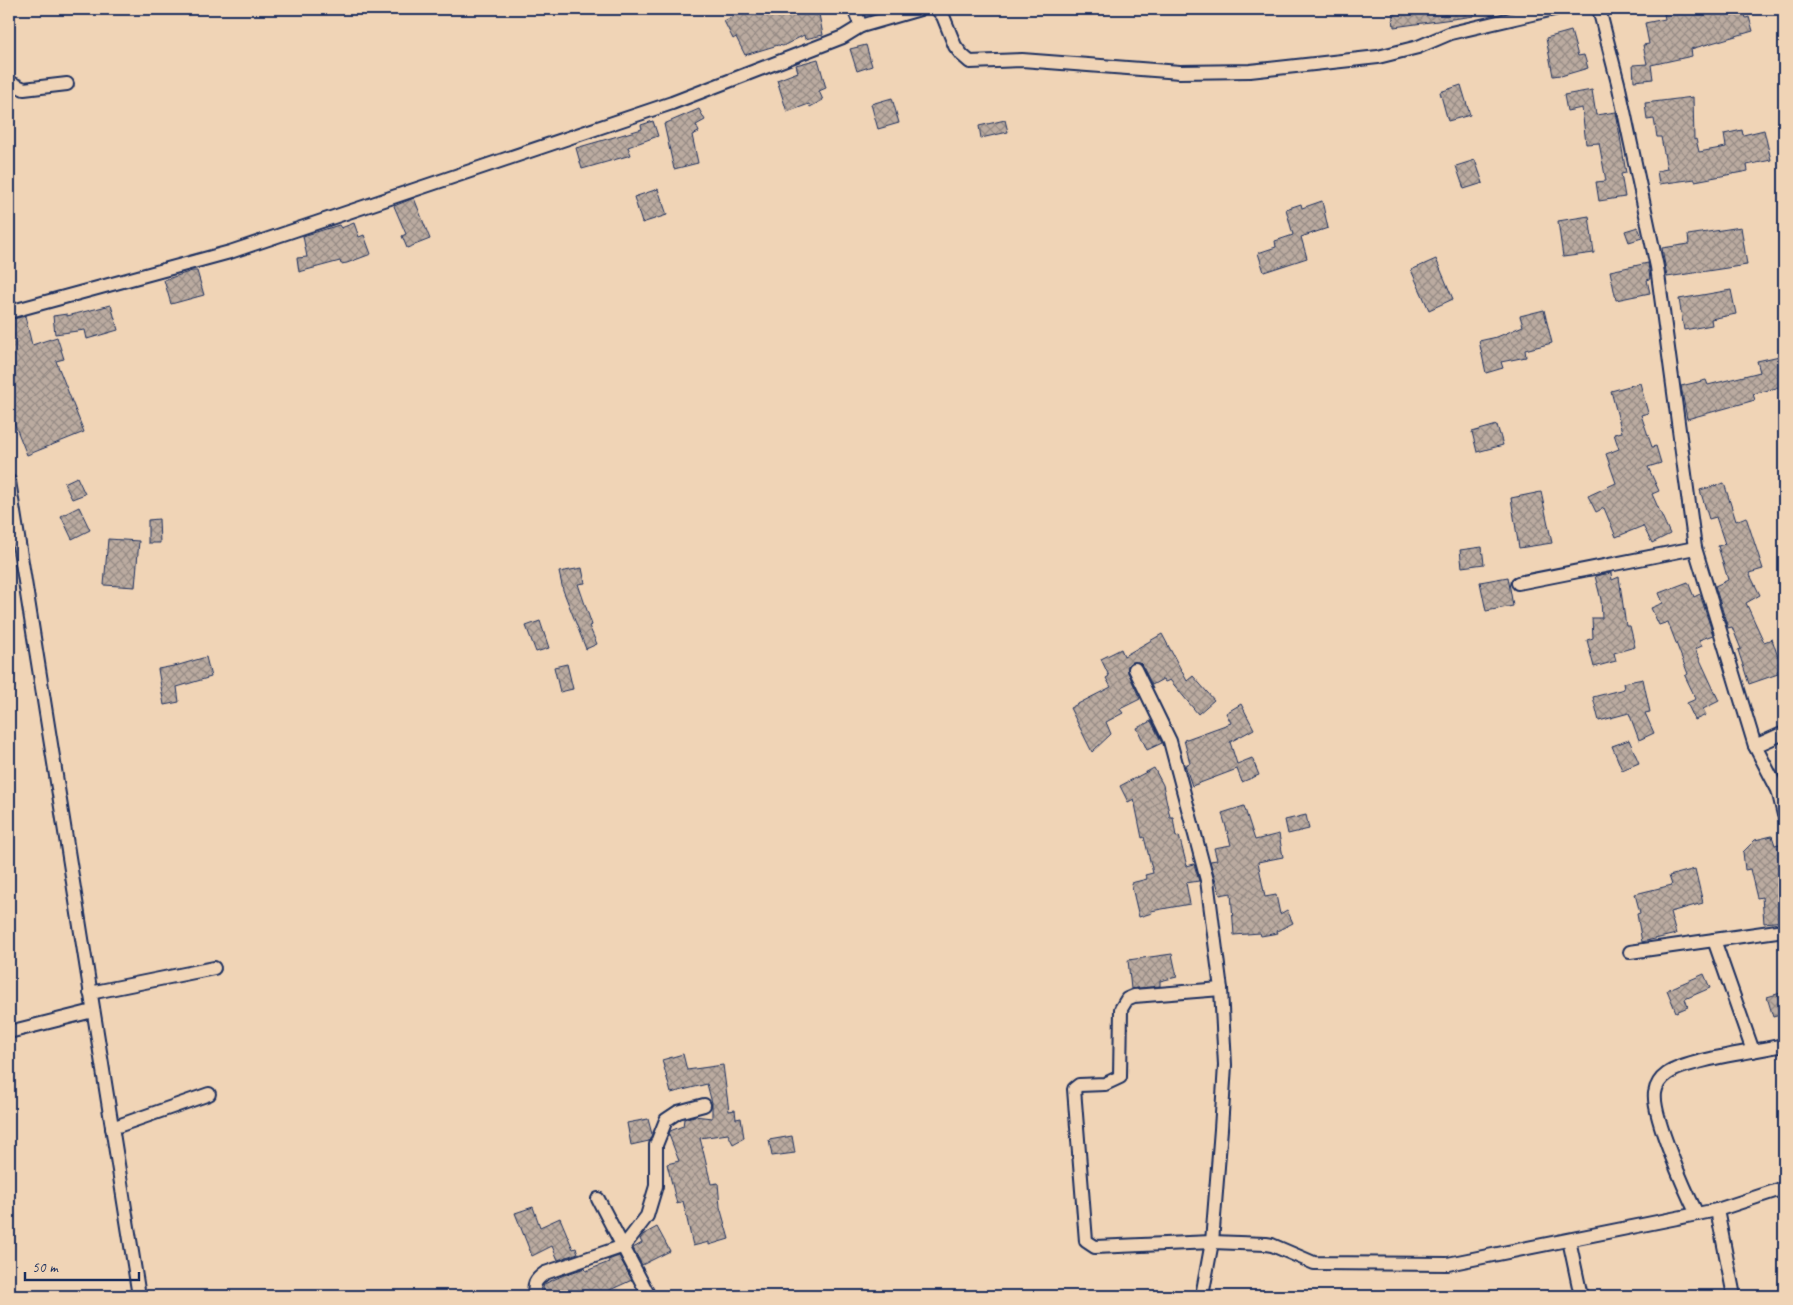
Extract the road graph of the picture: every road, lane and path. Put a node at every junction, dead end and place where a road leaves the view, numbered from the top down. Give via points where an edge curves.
1 (854, 9) edge
2 (920, 9) edge
3 (937, 9) edge
4 (1554, 9) edge
5 (1599, 9) edge
6 (861, 26) junction
7 (9, 82) edge
8 (67, 84) dead end
9 (9, 312) edge
10 (9, 481) edge
11 (1695, 548) junction
12 (1518, 582) dead end
13 (1135, 669) dead end
14 (1784, 733) edge
15 (1755, 746) junction
16 (1784, 815) edge
17 (1784, 930) edge
18 (1714, 940) junction
19 (1630, 952) dead end
20 (214, 968) dead end
21 (1221, 989) junction
22 (90, 993) junction
23 (93, 1011) junction
24 (9, 1032) edge
25 (1784, 1045) edge
26 (1753, 1052) junction
27 (209, 1094) dead end
28 (704, 1105) dead end
29 (112, 1128) junction
30 (1784, 1188) edge
31 (598, 1199) dead end
32 (1718, 1210) junction
33 (1697, 1214) junction
34 (1569, 1240) junction
35 (1212, 1242) junction
36 (624, 1246) junction
37 (139, 1296) edge
38 (535, 1296) edge
39 (649, 1296) edge
40 (1202, 1296) edge
41 (1581, 1296) edge
42 (1734, 1296) edge

1 - 6 street
2 - 6 street
3 - 4 street via 955,46 970,62 1022,60 1180,72 1250,71 1378,57 1418,47 1451,33
5 - 11 street via 1657,267
6 - 9 street via 843,37 710,89 230,252
7 - 8 street via 24,89
10 - 22 street
11 - 12 street
11 - 15 street
13 - 21 street via 1173,750 1207,880
14 - 15 street
15 - 16 street via 1778,790
17 - 18 street
18 - 19 street
18 - 26 street
20 - 22 street
21 - 35 street via 1225,1065
21 - 35 street via 1134,996 1127,1000 1121,1010 1120,1077 1106,1084 1079,1084 1074,1089 1088,1244 1095,1247
22 - 23 street
23 - 24 street
23 - 29 street
25 - 26 street
26 - 33 street via 1683,1066 1667,1074 1658,1084 1655,1095 1658,1112 1678,1175
27 - 29 street
28 - 36 street via 678,1112 666,1120 656,1144 656,1186 647,1216
29 - 37 street
30 - 32 street
31 - 36 street
32 - 33 street
32 - 42 street
33 - 34 street
34 - 35 street via 1448,1264 1314,1263 1272,1245
34 - 41 street
35 - 40 street
36 - 38 street via 545,1273 536,1279
36 - 39 street

